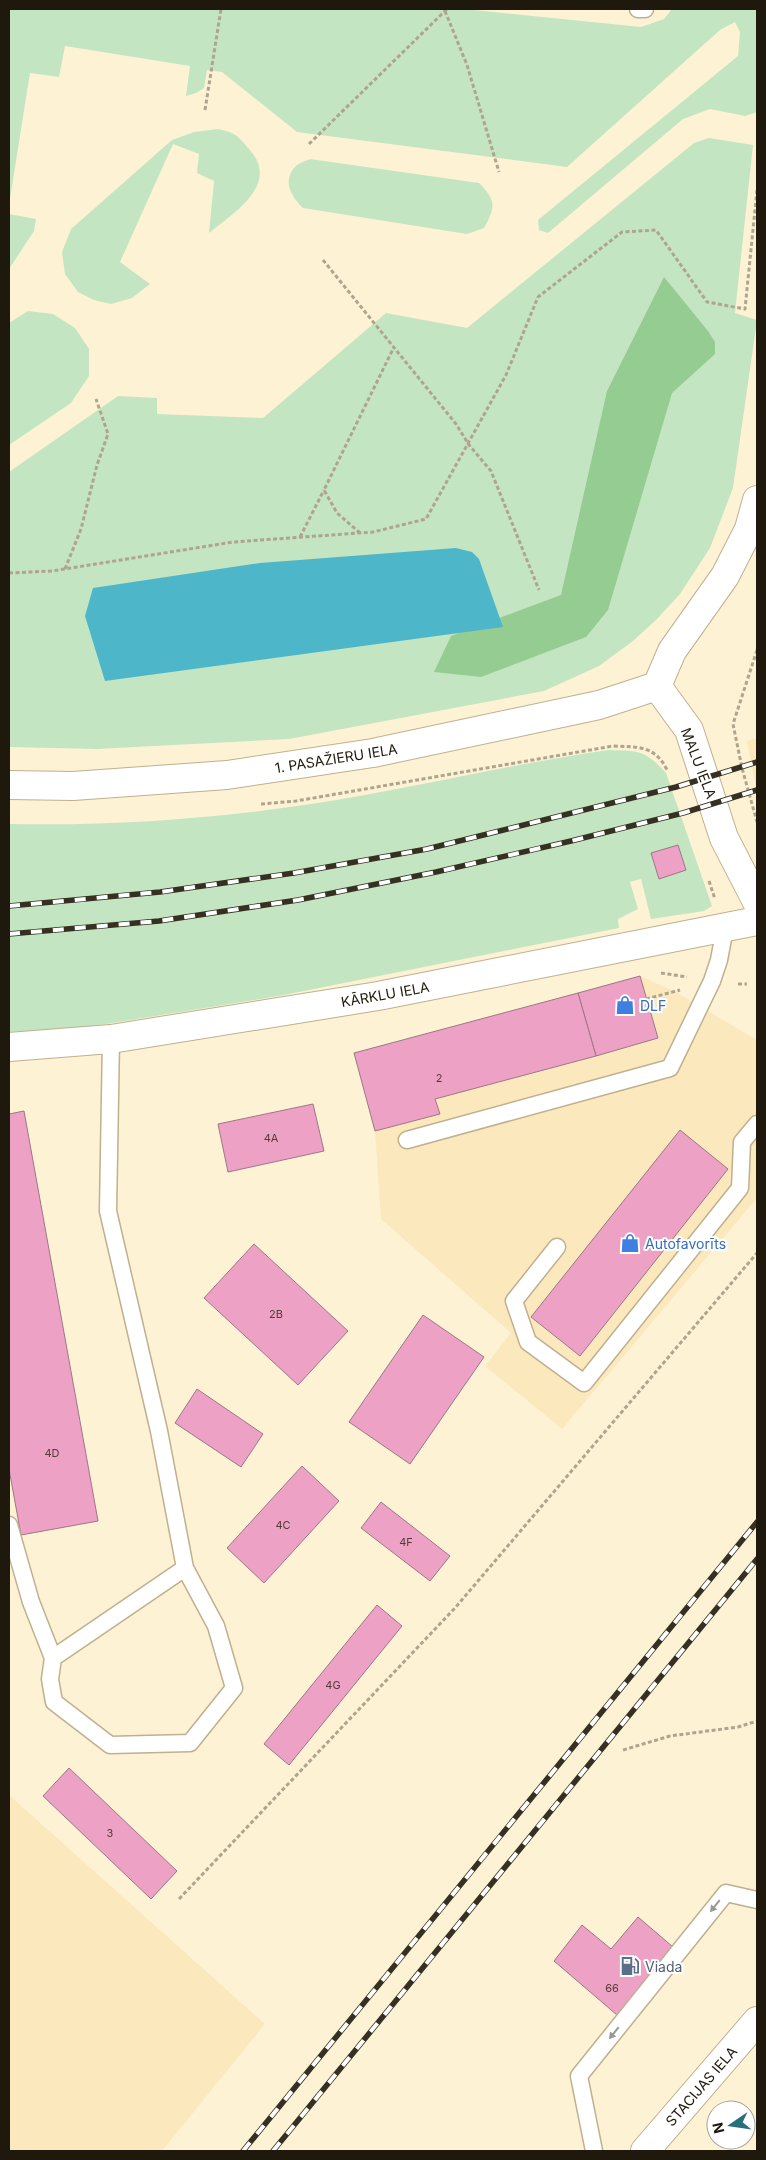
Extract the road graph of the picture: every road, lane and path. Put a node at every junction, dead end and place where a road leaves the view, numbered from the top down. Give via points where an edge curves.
1 (221, 9) edge
2 (638, 9) edge
3 (645, 9) edge
4 (446, 10) edge
5 (205, 110) dead end
6 (309, 144) dead end
7 (499, 172) dead end
8 (757, 190) edge
9 (323, 260) dead end
10 (394, 347) junction
11 (96, 399) dead end
12 (469, 445) junction
13 (324, 490) junction
14 (757, 500) edge
15 (360, 533) junction
16 (300, 538) junction
17 (65, 569) junction
18 (9, 573) edge
19 (539, 590) dead end
20 (757, 650) edge
21 (657, 686) junction
22 (668, 773) dead end
23 (9, 785) edge
24 (256, 804) dead end
25 (757, 822) edge
26 (706, 876) dead end
27 (716, 902) dead end
28 (757, 902) edge
29 (757, 921) edge
30 (725, 928) junction
31 (111, 1039) junction
32 (9, 1047) edge
33 (757, 1124) edge
34 (407, 1140) dead end
35 (557, 1248) dead end
36 (757, 1253) edge
37 (9, 1525) edge
38 (185, 1568) junction
39 (53, 1658) junction
40 (757, 1721) edge
41 (623, 1750) dead end
42 (179, 1899) dead end
43 (757, 1900) edge
44 (757, 2021) edge
45 (594, 2151) edge
46 (645, 2151) edge

1 - 5 path
2 - 3 lane
4 - 6 path
4 - 7 path via 467,65
8 - 12 path via 745,309 707,302 656,230 622,232 538,297 506,375
9 - 10 path
10 - 12 path
10 - 13 path
11 - 17 path via 108,434 81,529
12 - 15 path via 426,519
12 - 19 path via 491,471
13 - 15 path via 337,513
13 - 16 path
14 - 21 street via 749,529 725,576 672,651
15 - 16 path
16 - 17 path via 233,542
17 - 18 path
20 - 25 path via 733,724
21 - 23 street, 1. PASAŽIERU IELA via 599,706 382,751 227,775 72,786
21 - 28 street, MALU IELA via 689,730 724,838
22 - 24 path via 661,758 643,747 612,746 296,801
26 - 27 path
29 - 30 street, KĀRKLU IELA
30 - 31 street, KĀRKLU IELA via 378,996
30 - 34 lane via 720,960 712,981 670,1068
31 - 32 street, KĀRKLU IELA
31 - 38 lane via 108,1211 159,1431
33 - 35 lane via 742,1142 740,1188 584,1383 528,1342 514,1300
36 - 42 path via 455,1608
37 - 39 lane
38 - 39 lane
38 - 39 lane via 216,1626 234,1688 190,1743 110,1745 54,1702 50,1679
40 - 41 path via 670,1736
43 -> 45 lane via 726,1893 578,2076
44 - 46 street, STACIJAS IELA

